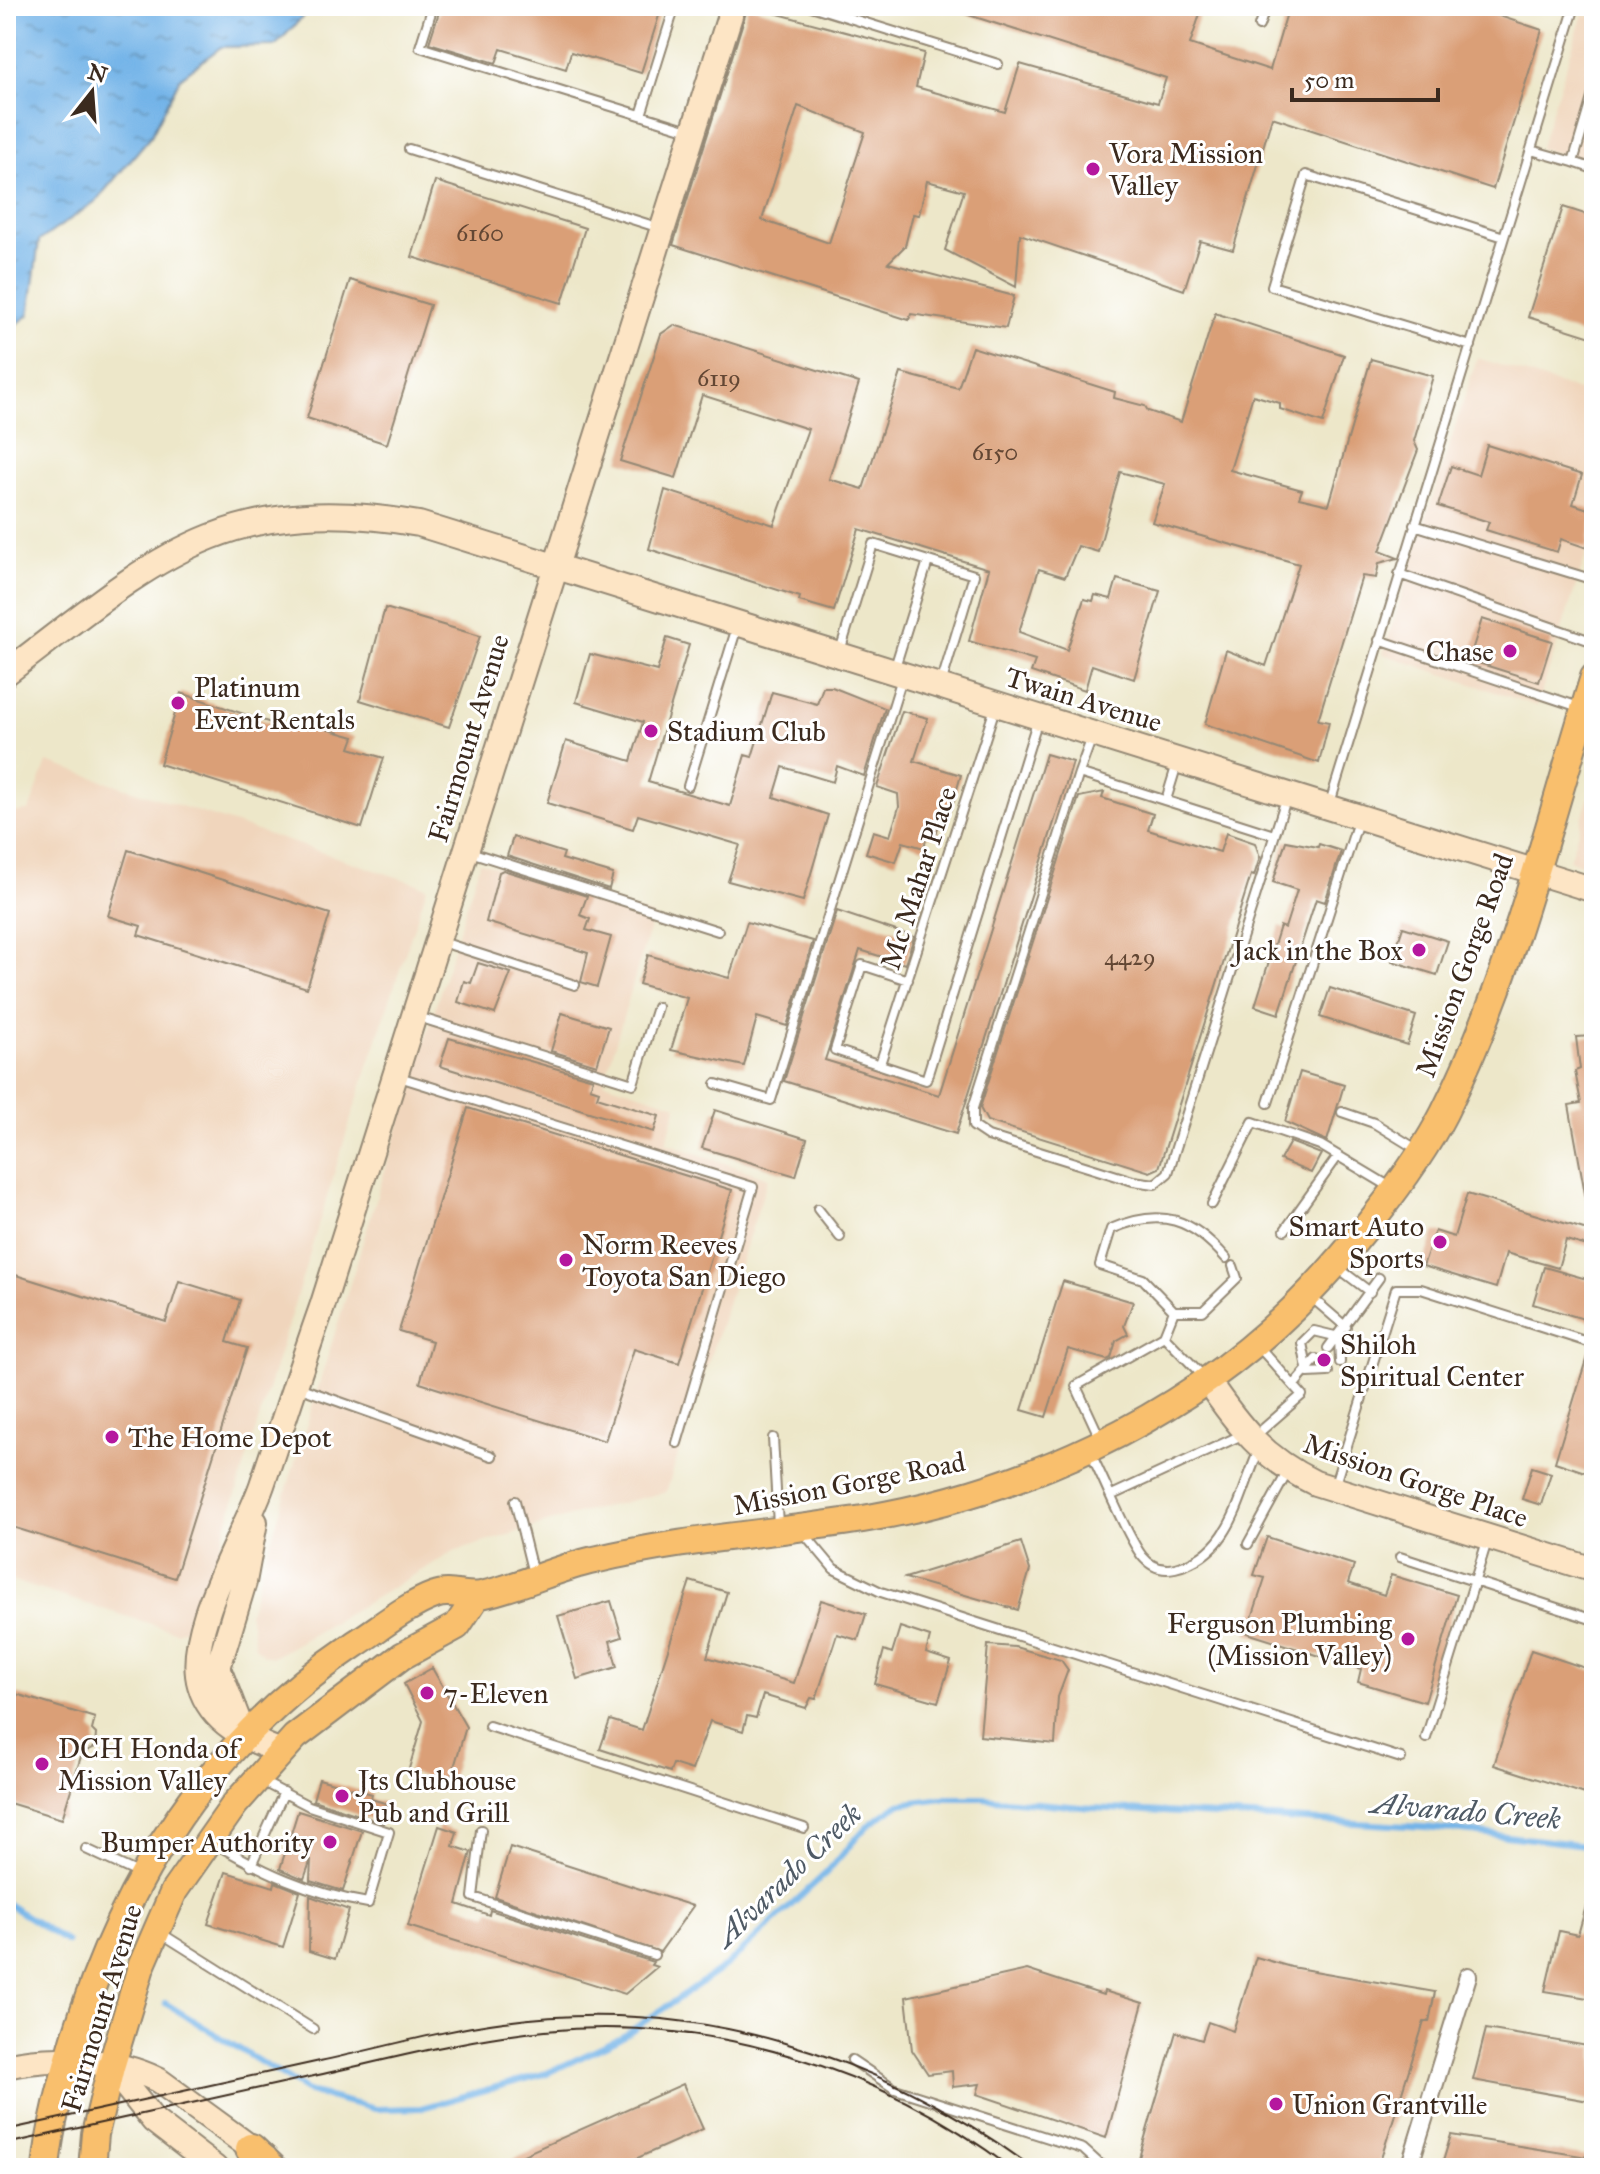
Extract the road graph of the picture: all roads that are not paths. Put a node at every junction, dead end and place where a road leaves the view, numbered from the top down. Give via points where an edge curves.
1 (433, 6) edge
2 (675, 6) edge
3 (733, 6) edge
4 (811, 6) edge
5 (1266, 6) edge
6 (1575, 6) edge
7 (1259, 26) dead end
8 (998, 64) dead end
9 (1594, 91) edge
10 (641, 115) junction
11 (694, 131) junction
12 (409, 149) dead end
13 (1531, 150) junction
14 (1573, 162) junction
15 (1594, 169) edge
16 (663, 229) junction
17 (1504, 237) junction
18 (1471, 346) junction
19 (1414, 525) junction
20 (928, 561) junction
21 (556, 566) junction
22 (1399, 574) junction
23 (1594, 580) edge
24 (738, 622) junction
25 (1379, 640) junction
26 (1594, 642) edge
27 (839, 653) junction
28 (898, 672) junction
29 (6, 673) edge
30 (1593, 681) edge
31 (940, 685) junction
32 (996, 704) junction
33 (1584, 708) junction
34 (1039, 715) junction
35 (1093, 733) junction
36 (1178, 760) junction
37 (1079, 773) junction
38 (688, 786) dead end
39 (1287, 795) junction
40 (1166, 800) junction
41 (1329, 808) junction
42 (1359, 817) junction
43 (1274, 835) junction
44 (466, 850) junction
45 (1533, 871) junction
46 (1594, 890) edge
47 (718, 931) dead end
48 (438, 940) junction
49 (908, 980) junction
50 (575, 985) dead end
51 (657, 1007) dead end
52 (414, 1016) junction
53 (880, 1064) junction
54 (395, 1076) junction
55 (716, 1084) dead end
56 (1268, 1103) dead end
57 (1342, 1112) dead end
58 (1419, 1151) junction
59 (1338, 1156) junction
60 (1393, 1188) junction
61 (1212, 1204) dead end
62 (818, 1209) dead end
63 (1285, 1230) dead end
64 (840, 1237) dead end
65 (1333, 1264) junction
66 (1379, 1278) dead end
67 (1370, 1292) junction
68 (1307, 1293) junction
69 (1174, 1311) junction
70 (1346, 1327) junction
71 (1164, 1336) junction
72 (1339, 1337) junction
73 (1254, 1343) junction
74 (1594, 1344) edge
75 (1328, 1348) dead end
76 (1316, 1359) dead end
77 (1340, 1362) dead end
78 (1328, 1372) dead end
79 (1308, 1373) junction
80 (1207, 1380) junction
81 (1294, 1385) junction
82 (294, 1386) junction
83 (773, 1438) dead end
84 (1252, 1440) junction
85 (677, 1443) dead end
86 (1095, 1444) junction
87 (492, 1456) dead end
88 (1288, 1470) junction
89 (1333, 1488) junction
90 (1112, 1495) junction
91 (515, 1501) dead end
92 (789, 1530) junction
93 (1488, 1537) junction
94 (1248, 1544) dead end
95 (1400, 1557) dead end
96 (1594, 1570) edge
97 (534, 1578) junction
98 (1475, 1580) junction
99 (477, 1596) junction
100 (1594, 1606) edge
101 (1592, 1619) edge
102 (489, 1726) dead end
103 (245, 1738) junction
104 (1426, 1738) dead end
105 (281, 1752) junction
106 (1401, 1758) dead end
107 (257, 1779) junction
108 (284, 1792) junction
109 (804, 1828) dead end
110 (481, 1830) dead end
111 (209, 1840) junction
112 (86, 1849) dead end
113 (251, 1865) junction
114 (141, 1875) junction
115 (155, 1930) junction
116 (6, 1940) edge
117 (654, 1955) dead end
118 (6, 1967) edge
119 (1468, 1976) dead end
120 (313, 2029) dead end
121 (852, 2060) dead end
122 (68, 2061) junction
123 (6, 2066) edge
124 (111, 2067) junction
125 (261, 2159) edge
126 (46, 2168) edge
127 (92, 2168) edge
128 (215, 2168) edge
129 (280, 2168) edge
130 (1104, 2168) edge
131 (1409, 2168) edge

1 - 10 lane via 420,47
2 - 10 lane
3 - 11 street, Fairmount Avenue
4 - 8 lane
5 - 7 lane
6 - 13 lane
9 - 14 lane
10 - 11 lane
11 - 16 street, Fairmount Avenue
12 - 16 lane
13 - 14 lane
13 - 17 lane
14 - 15 lane
16 - 21 street, Fairmount Avenue
17 - 18 lane
17 - 18 lane via 1306,175 1276,272 1272,286
18 - 19 lane
19 - 22 lane
19 - 23 lane
20 - 27 lane via 873,544
20 - 28 lane
20 - 31 lane via 974,575
21 - 24 street, Twain Avenue
21 - 29 street, Twain Avenue via 376,516 315,514 245,524 189,544 145,568
21 - 44 street, Fairmount Avenue
22 - 25 lane
22 - 26 lane
24 - 27 street, Twain Avenue
24 - 38 lane
25 - 33 lane
25 - 41 lane
27 - 28 street, Twain Avenue
28 - 31 street, Twain Avenue
28 - 55 lane via 771,1100
30 - 33 main road, Mission Gorge Road
31 - 32 street, Twain Avenue
32 - 34 street, Twain Avenue
32 - 49 lane, Mc Mahar Place
33 - 45 main road, Mission Gorge Road
34 - 35 street, Twain Avenue
34 - 53 lane via 926,1080
35 - 36 street, Twain Avenue
35 - 37 lane
36 - 39 street, Twain Avenue
36 - 40 lane
37 - 40 lane
37 - 43 lane via 973,1108 973,1126 988,1136 1133,1181 1155,1184 1168,1173
39 - 41 street, Twain Avenue
39 - 43 lane
40 - 43 lane
41 - 42 street, Twain Avenue
42 - 45 street, Twain Avenue
42 - 56 lane
44 - 47 lane
44 - 48 street, Fairmount Avenue
45 - 46 street, Twain Avenue
45 - 58 main road, Mission Gorge Road via 1486,1016 1440,1119
48 - 50 lane
48 - 52 street, Fairmount Avenue
49 - 53 lane, Mc Mahar Place
49 - 53 lane via 862,965 835,1050
51 - 52 lane via 633,1084
52 - 54 street, Fairmount Avenue
54 - 82 street, Fairmount Avenue
54 - 85 lane via 753,1187
57 - 58 lane via 1374,1123
58 - 60 main road, Mission Gorge Road
59 - 60 lane
59 - 61 lane via 1253,1122
59 - 63 lane
60 - 65 main road, Mission Gorge Road
62 - 64 lane
65 - 67 lane
65 - 68 main road, Mission Gorge Road
66 - 67 lane
67 - 70 lane
68 - 70 lane
68 - 73 main road, Mission Gorge Road
69 - 69 lane via 1143,1279 1100,1265 1111,1229 1135,1220 1176,1221 1195,1227 1230,1262 1237,1278 1203,1311
69 - 71 lane
70 - 72 lane
71 - 80 lane
71 - 86 lane via 1076,1386
72 - 75 lane
72 - 77 lane
72 - 79 lane via 1314,1331 1302,1343
73 - 80 main road, Mission Gorge Road
73 - 81 lane
74 - 89 lane via 1421,1289 1396,1289
76 - 79 lane
78 - 79 lane
79 - 81 lane
80 - 84 street, Mission Gorge Place
80 - 86 main road, Mission Gorge Road via 1164,1410
81 - 84 lane via 1302,1395
82 - 87 lane
82 - 103 street, Fairmount Avenue via 261,1489 244,1582 219,1657
83 - 92 lane
84 - 88 street, Mission Gorge Place
84 - 90 lane
84 - 90 lane via 1230,1525 1213,1550 1191,1563 1158,1569 1143,1556
86 - 90 lane
86 - 92 main road, Mission Gorge Road via 1042,1471 974,1494
88 - 89 street, Mission Gorge Place
88 - 94 lane
89 - 93 street, Mission Gorge Place
91 - 97 lane
92 - 97 main road, Mission Gorge Road via 596,1559
92 - 106 lane via 834,1569 881,1592
93 - 96 street, Mission Gorge Place
93 - 98 lane
95 - 98 lane
97 - 99 main road, Mission Gorge Road
98 - 101 lane
98 - 104 lane
99 - 103 main road, Mission Gorge Road via 440,1592 389,1621 274,1706
99 - 105 main road via 457,1626 357,1688
100 - 101 lane
102 - 109 lane
103 - 105 street
103 - 114 main road, Fairmount Avenue via 204,1783
105 - 107 main road, Fairmount Avenue
107 - 108 lane
107 - 111 main road, Fairmount Avenue
108 - 113 lane
108 - 113 lane via 309,1806 389,1832 368,1903
110 - 117 lane via 473,1897
111 - 113 lane
111 - 115 main road, Fairmount Avenue via 170,1897
112 - 114 lane
114 - 122 main road, Fairmount Avenue via 103,1957
115 - 120 lane
115 - 124 main road, Fairmount Avenue
116 - 118 lane via 12,1952
119 - 131 street
121 - 130 lane via 895,2089 1083,2149
122 - 123 street
122 - 124 street
122 - 126 main road, Fairmount Avenue
124 - 125 street via 158,2080
124 - 127 main road, Fairmount Avenue
124 - 128 street via 154,2121
125 - 129 street

